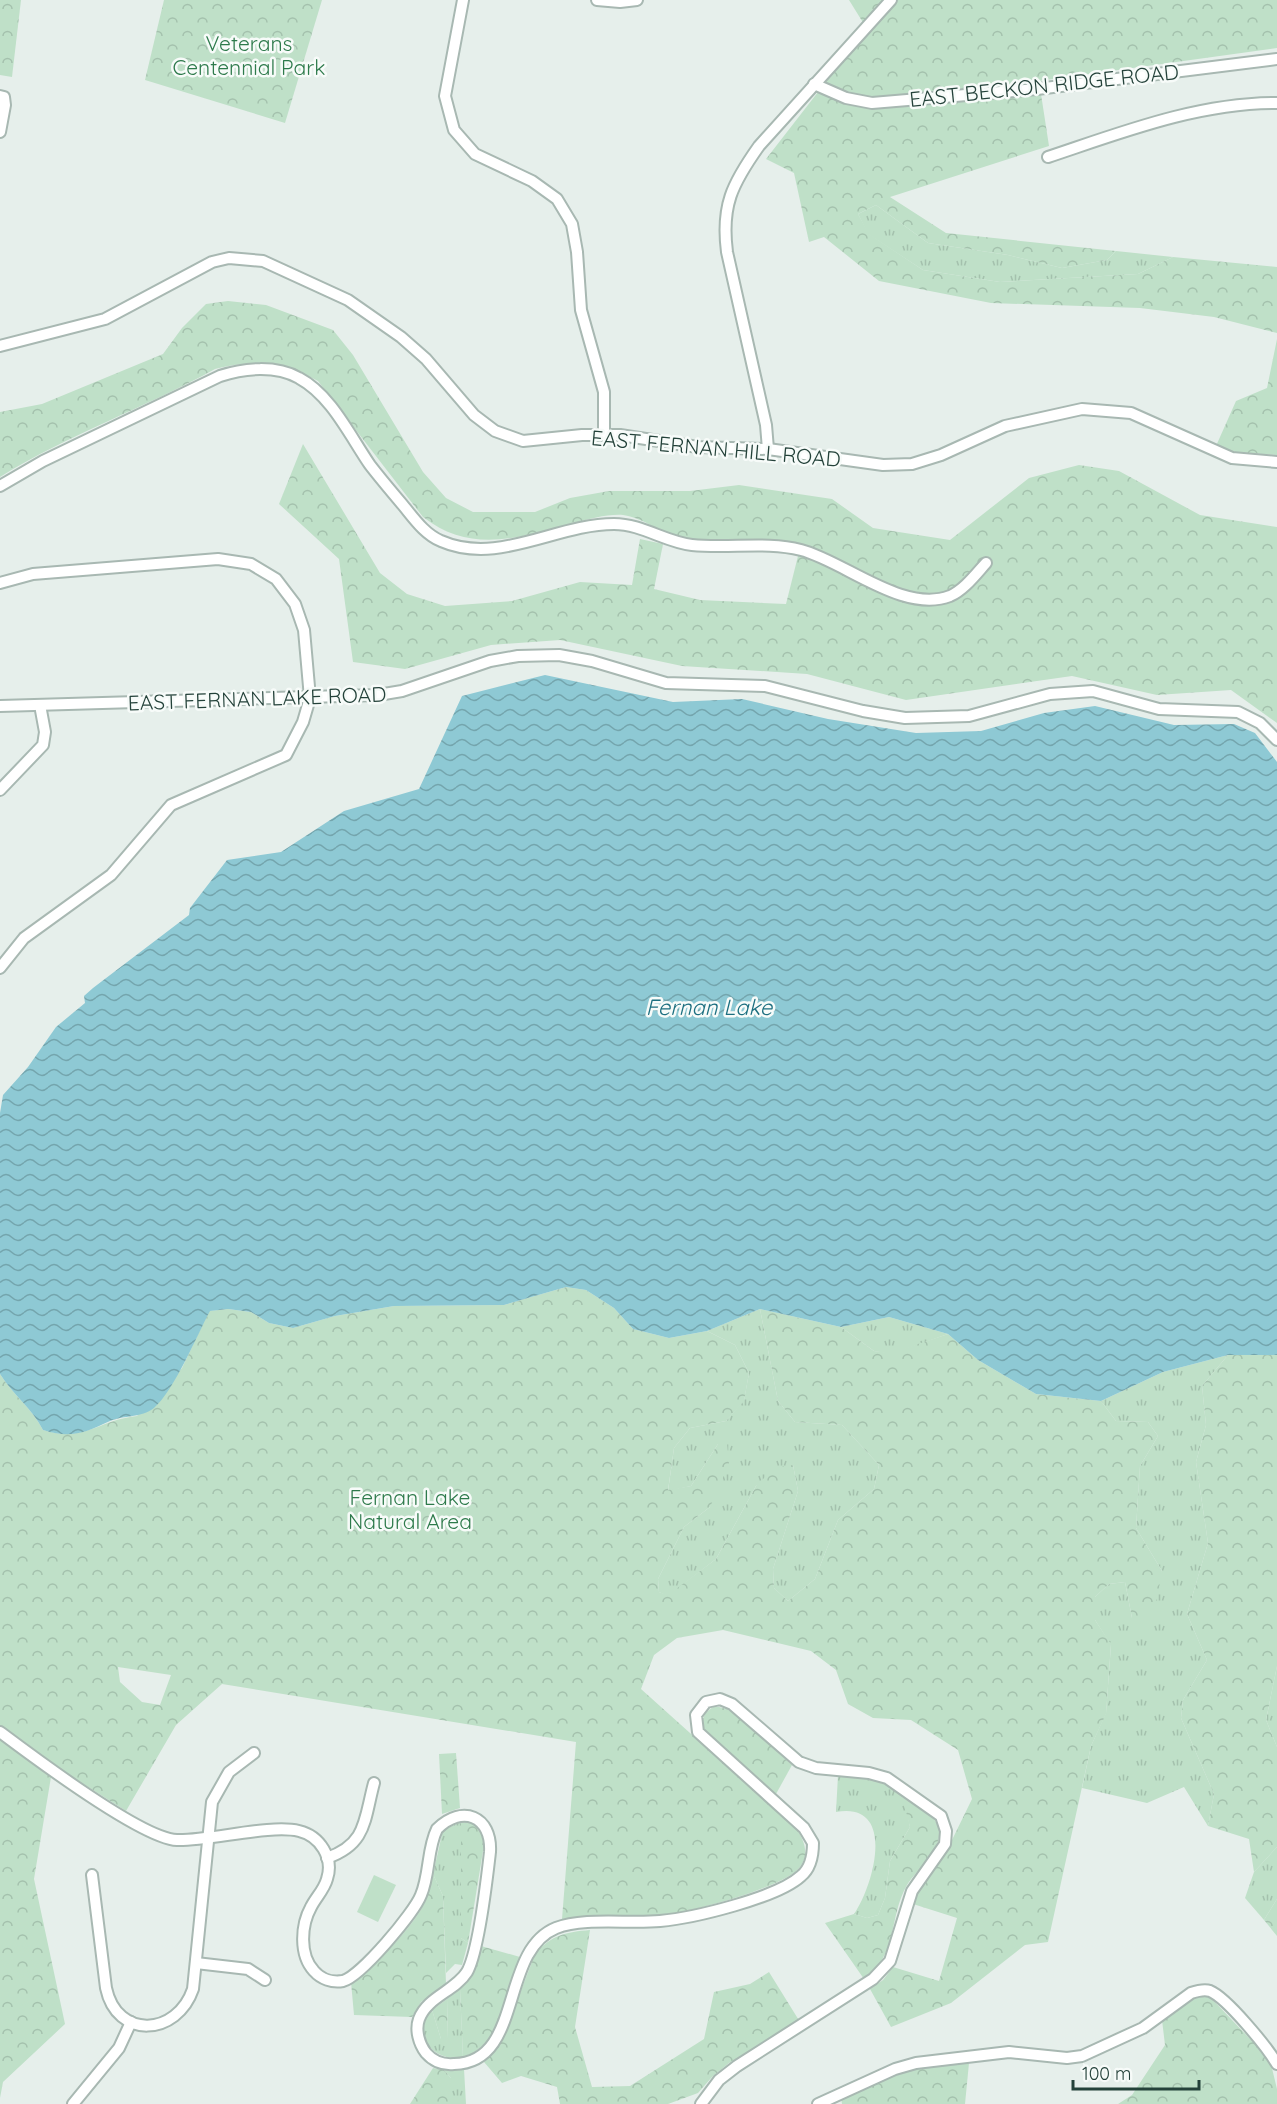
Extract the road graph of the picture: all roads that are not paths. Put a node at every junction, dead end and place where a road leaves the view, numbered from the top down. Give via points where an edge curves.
1 (463, 0) edge
2 (597, 0) edge
3 (637, 0) edge
4 (891, 0) edge
5 (1277, 59) edge
6 (814, 84) junction
7 (0, 96) edge
8 (1277, 103) edge
9 (0, 132) edge
10 (1048, 157) dead end
11 (0, 346) edge
12 (604, 434) junction
13 (768, 449) junction
14 (1277, 462) edge
15 (0, 486) edge
16 (986, 563) dead end
17 (0, 583) edge
18 (310, 698) junction
19 (40, 705) junction
20 (0, 706) edge
21 (1277, 740) edge
22 (0, 790) edge
23 (0, 968) edge
24 (0, 1732) edge
25 (254, 1753) dead end
26 (374, 1783) dead end
27 (208, 1838) junction
28 (327, 1858) junction
29 (92, 1875) dead end
30 (196, 1963) junction
31 (265, 1980) dead end
32 (130, 2022) junction
33 (1277, 2064) edge
34 (73, 2104) edge
35 (701, 2104) edge
36 (818, 2104) edge

1 - 12 street via 445,96 454,130 475,154 532,181 556,200 572,224 580,310 604,392
2 - 3 street
4 - 6 street
5 - 6 street, EAST BECKON RIDGE ROAD via 1036,89 872,103 846,98
6 - 13 street via 741,172 728,199 724,226
7 - 9 street via 4,97 5,105
8 - 10 street, EAST BECKON RIDGE ROAD via 1244,103 1181,114
11 - 12 street, EAST FERNAN HILL ROAD via 105,319 212,262 250,259 279,267 348,300 401,337 426,359 474,415 495,431 523,441
12 - 13 street, EAST FERNAN HILL ROAD via 698,447
13 - 14 street, EAST FERNAN HILL ROAD via 883,465 912,464 1005,426 1082,409 1131,413 1232,458
15 - 16 street via 43,461 219,376 248,369 276,370 310,385 430,535 464,548 496,548 569,530 626,525 691,545 803,550 873,584 933,599 957,591
17 - 18 street via 33,574 218,559 251,564 276,579 299,614
18 - 19 street, EAST FERNAN LAKE ROAD
18 - 21 street, EAST FERNAN LAKE ROAD via 391,694 490,661 559,655 666,683 765,686 905,718 969,716 1050,694 1093,692 1159,709 1238,712 1260,723
18 - 23 street via 286,755 171,805 111,874 24,938
19 - 20 street, EAST FERNAN LAKE ROAD
19 - 22 street via 44,745
24 - 27 street via 48,1768 152,1834 176,1840
25 - 27 street via 237,1764 218,1788 209,1816
26 - 28 street via 356,1842
27 - 28 street via 291,1829 315,1838
27 - 30 street
28 - 35 street via 329,1874 305,1924 305,1952 318,1975 341,1981 356,1974 417,1904 437,1828 460,1815 472,1817 484,1826 490,1852 470,1964 459,1982 432,2002 418,2022 419,2039 427,2054 441,2063 461,2064 485,2053 498,2038 528,1953 547,1933 571,1925 657,1922 703,1914 792,1883 807,1869 813,1843 804,1828 698,1732 696,1715 706,1702 720,1699 732,1704 799,1762 816,1768 877,1774 907,1790 940,1816 946,1831 945,1844 912,1891 890,1961 873,1979 737,2066 719,2080
29 - 32 street via 107,1995 115,2010
30 - 31 street via 248,1969
30 - 32 street via 189,2000 178,2014 152,2025
32 - 34 street via 119,2048
33 - 36 street via 1234,2012 1213,1993 1199,1990 1143,2028 1082,2056 1009,2052 916,2063

